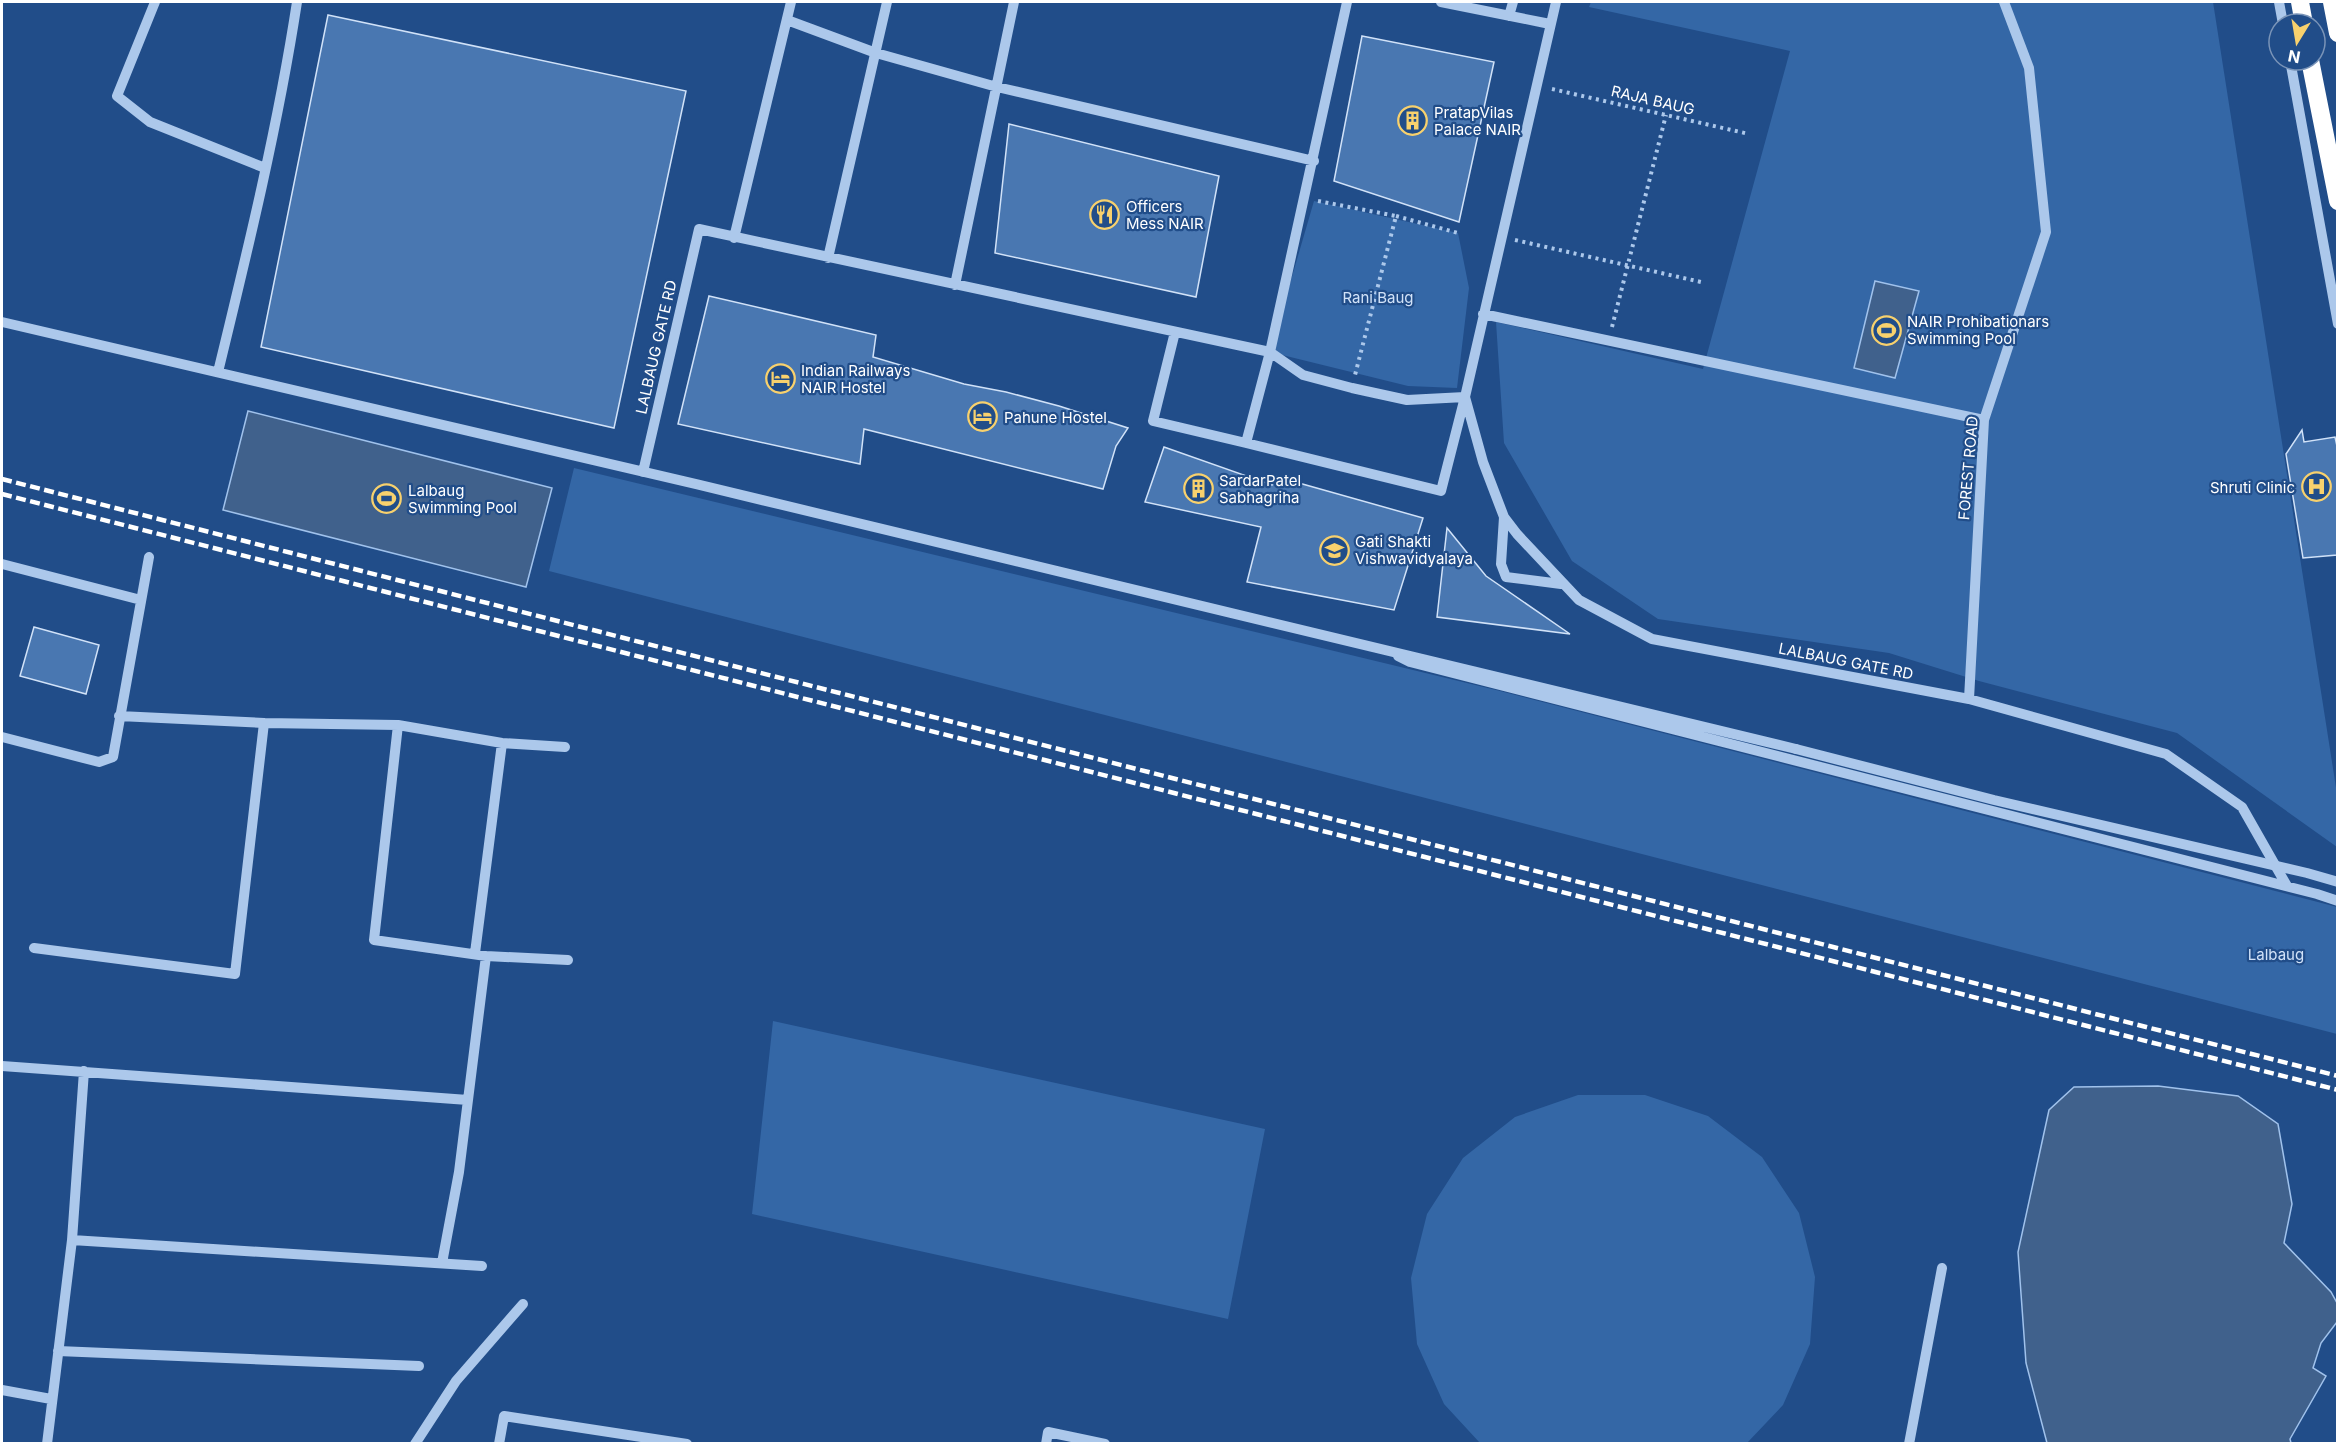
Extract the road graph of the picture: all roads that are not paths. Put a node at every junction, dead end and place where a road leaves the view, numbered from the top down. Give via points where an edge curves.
1 (155, 2) edge
2 (297, 2) edge
3 (791, 2) edge
4 (887, 2) edge
5 (1014, 2) edge
6 (1347, 2) edge
7 (1441, 2) edge
8 (1513, 2) edge
9 (1556, 2) edge
10 (2004, 2) edge
11 (2332, 2) edge
12 (1509, 16) junction
13 (787, 20) junction
14 (1550, 24) junction
15 (2337, 33) edge
16 (876, 53) junction
17 (2292, 72) edge
18 (2312, 72) edge
19 (997, 87) junction
20 (1314, 161) junction
21 (265, 168) junction
22 (2337, 201) edge
23 (734, 238) junction
24 (828, 258) junction
25 (956, 285) junction
26 (1483, 314) junction
27 (2, 322) edge
28 (2337, 324) edge
29 (1175, 332) junction
30 (1270, 352) junction
31 (218, 372) junction
32 (1465, 397) junction
33 (1984, 420) junction
34 (1246, 443) junction
35 (643, 472) junction
36 (1504, 517) junction
37 (149, 557) dead end
38 (2, 564) edge
39 (1561, 584) junction
40 (141, 600) junction
41 (1381, 647) junction
42 (1969, 699) junction
43 (119, 716) junction
44 (264, 723) junction
45 (398, 725) junction
46 (2, 736) edge
47 (502, 743) junction
48 (565, 747) dead end
49 (2337, 882) edge
50 (2287, 886) junction
51 (2335, 899) edge
52 (34, 948) dead end
53 (481, 955) junction
54 (568, 960) dead end
55 (2, 1066) edge
56 (84, 1071) junction
57 (468, 1100) junction
58 (72, 1240) junction
59 (442, 1263) junction
60 (482, 1266) dead end
61 (1942, 1268) dead end
62 (523, 1304) dead end
63 (58, 1351) junction
64 (419, 1366) dead end
65 (2, 1390) edge
66 (51, 1399) junction
67 (1047, 1438) edge
68 (47, 1443) edge
69 (414, 1443) edge
70 (499, 1443) edge
71 (687, 1443) edge
72 (1105, 1443) edge
73 (1909, 1443) edge

1 - 21 street via 117,96 150,122
2 - 21 street
3 - 13 street
4 - 16 street
5 - 19 street
6 - 20 street
7 - 12 street
8 - 12 street
9 - 14 street
10 - 33 street, FOREST ROAD via 2029,68 2046,232
11 - 15 highway
12 - 14 street
13 - 16 street
13 - 23 street
14 - 26 street
16 - 19 street
16 - 24 street
17 - 28 street
18 - 22 highway
19 - 20 street
19 - 25 street
20 - 30 street
21 - 31 street
23 - 24 street
23 - 35 street, LALBAUG GATE RD via 699,230
24 - 25 street
25 - 29 street
26 - 32 street
26 - 33 street
27 - 31 street
29 - 30 street
29 - 34 street via 1153,421
30 - 32 street via 1303,375 1352,388 1407,400
30 - 34 street
31 - 35 street
32 - 34 street via 1441,491
32 - 36 street, LALBAUG GATE RD
33 - 42 street, FOREST ROAD
35 - 41 street
36 - 39 street, LALBAUG GATE RD
36 - 39 street via 1501,564 1506,577
37 - 40 street
38 - 40 street
39 - 42 street, LALBAUG GATE RD via 1579,600 1652,639
40 - 43 street
41 - 49 street, bridge
41 - 50 street via 1410,662
42 - 50 street, LALBAUG GATE RD via 2166,754 2242,807
43 - 44 street
43 - 46 street via 113,757 99,762
44 - 45 street
44 - 52 street via 235,974
45 - 47 street
45 - 53 street via 374,940
47 - 48 street
47 - 53 street
50 - 51 street
53 - 54 street
53 - 57 street
55 - 56 street
56 - 57 street
56 - 58 street
57 - 59 street
58 - 59 street
58 - 63 street
59 - 60 street
61 - 73 street
62 - 69 street via 456,1381
63 - 64 street
63 - 66 street
65 - 66 street
66 - 68 street
67 - 72 street
70 - 71 street via 504,1416

